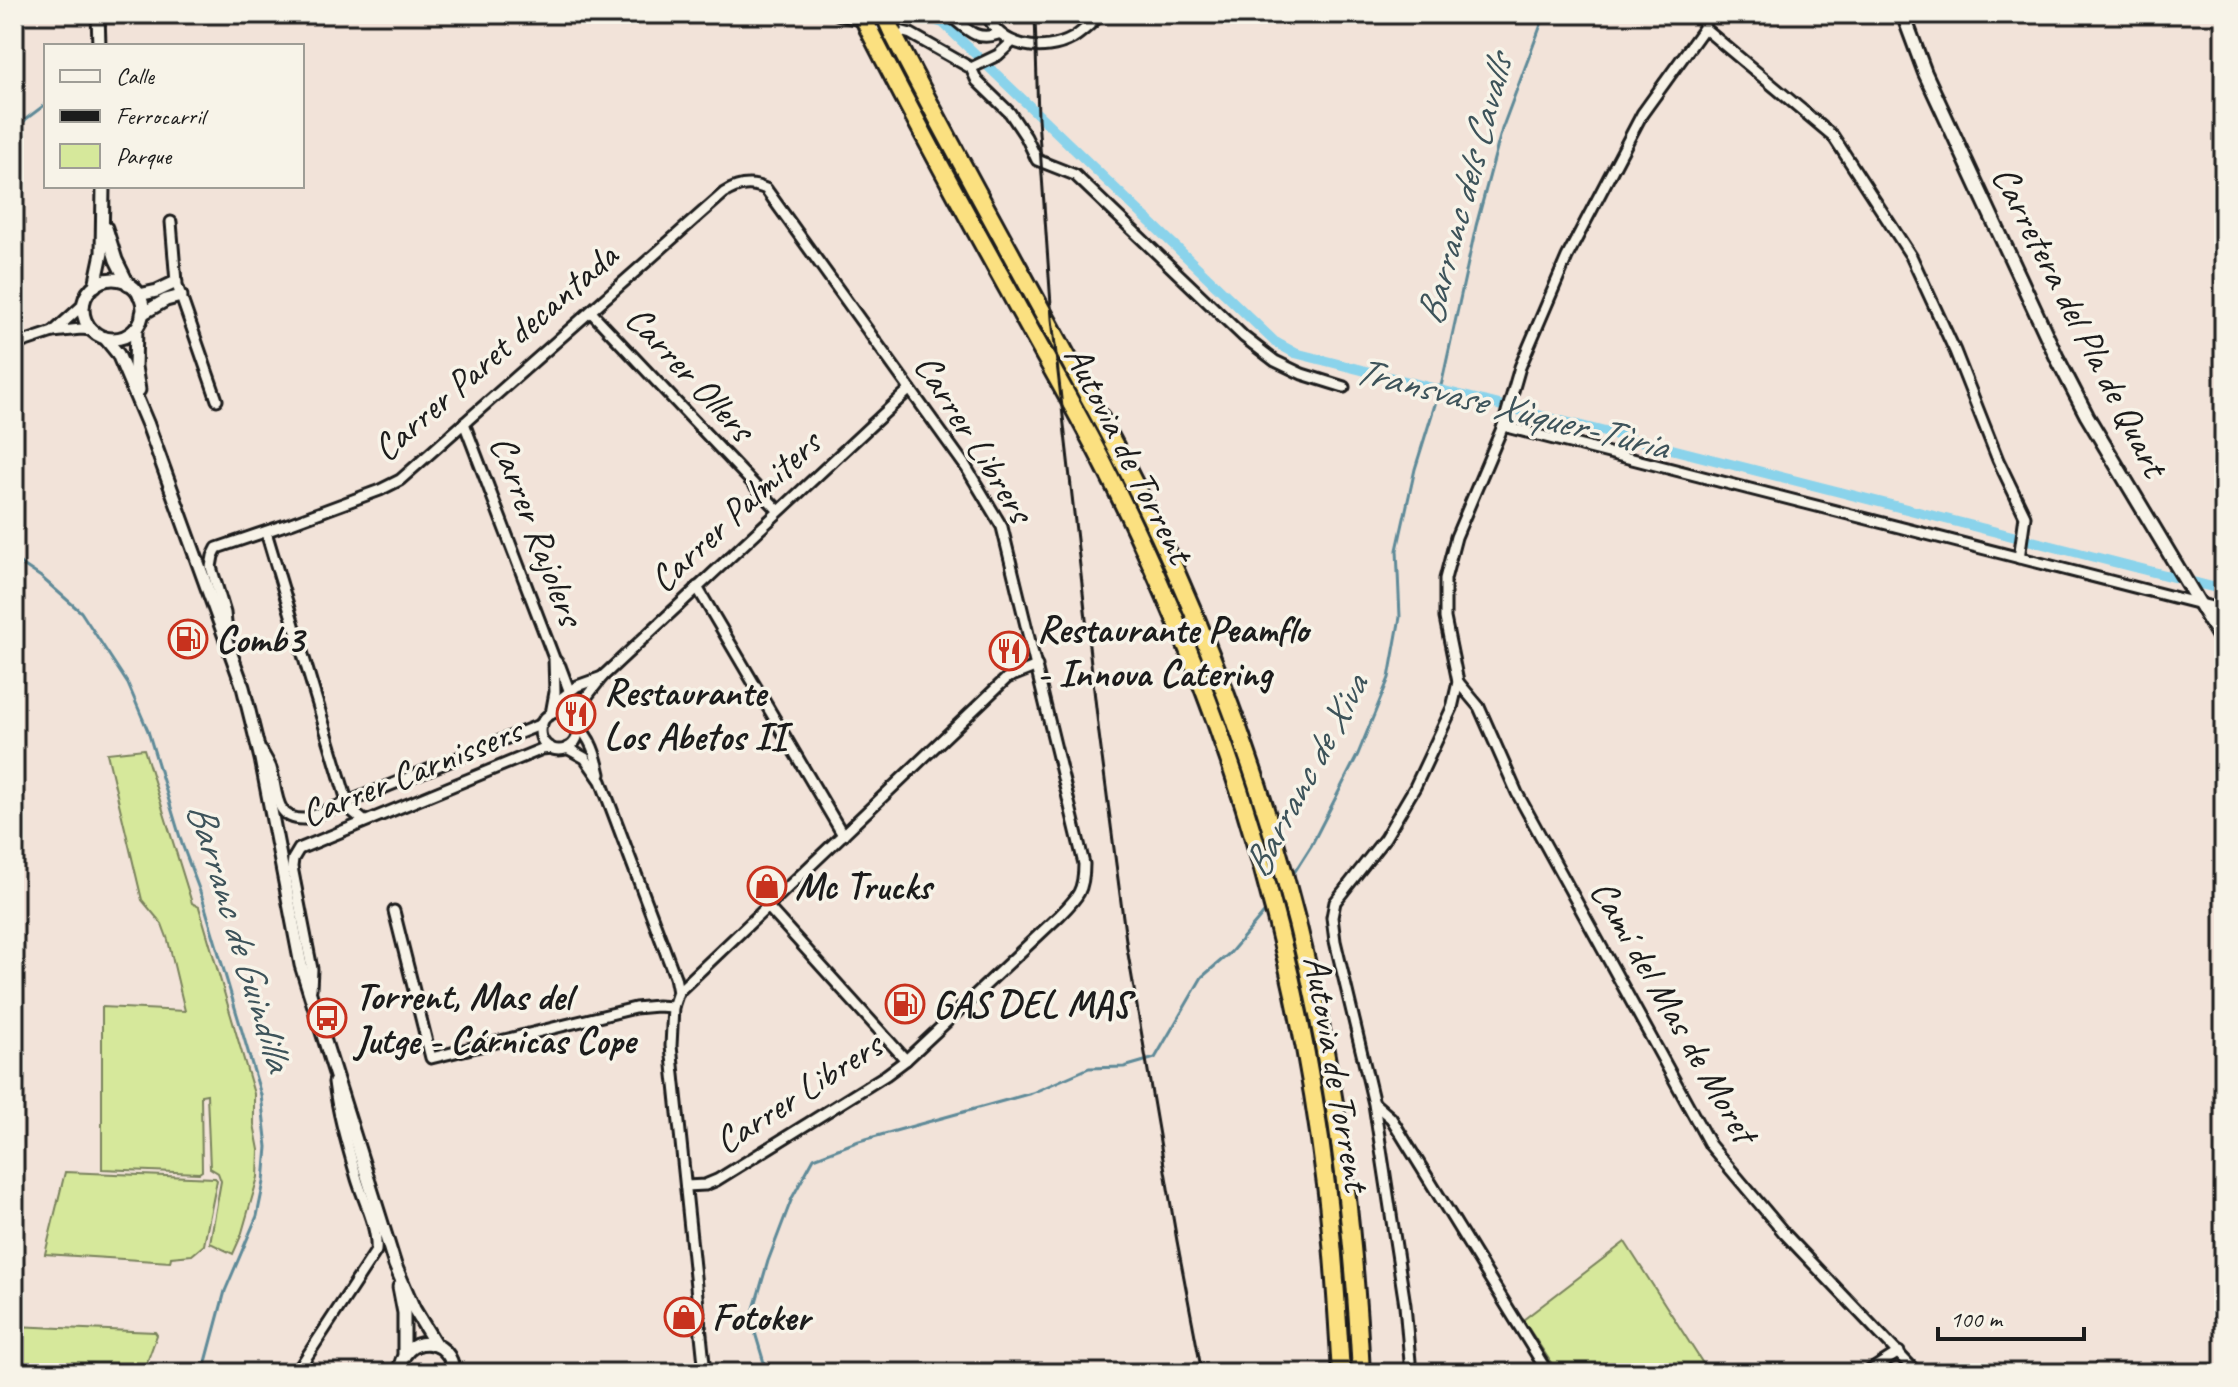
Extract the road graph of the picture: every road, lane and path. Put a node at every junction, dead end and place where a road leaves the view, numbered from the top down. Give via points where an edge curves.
1 (98, 14) edge
2 (837, 14) edge
3 (884, 14) edge
4 (948, 14) edge
5 (987, 14) edge
6 (1102, 14) edge
7 (1705, 14) edge
8 (1903, 14) edge
9 (866, 22) edge
10 (1704, 28) junction
11 (998, 34) junction
12 (1012, 42) junction
13 (99, 44) edge
14 (971, 68) junction
15 (749, 185) joint
16 (103, 188) edge
17 (104, 220) junction
18 (171, 222) dead end
19 (176, 282) junction
20 (128, 284) junction
21 (95, 286) junction
22 (139, 295) junction
23 (181, 296) junction
24 (84, 304) junction
25 (591, 312) junction
26 (142, 314) junction
27 (136, 328) junction
28 (92, 330) junction
29 (53, 332) junction
30 (105, 338) junction
31 (14, 345) edge
32 (1344, 387) dead end
33 (910, 389) junction
34 (217, 400) dead end
35 (464, 423) junction
36 (148, 425) junction
37 (1503, 426) junction
38 (778, 510) junction
39 (266, 532) junction
40 (2019, 558) junction
41 (697, 587) junction
42 (2196, 599) junction
43 (2224, 610) edge
44 (228, 643) junction
45 (2224, 645) edge
46 (554, 658) junction
47 (1037, 666) junction
48 (562, 673) junction
49 (602, 677) junction
50 (586, 682) junction
51 (1458, 682) junction
52 (569, 692) junction
53 (552, 709) junction
54 (575, 721) junction
55 (542, 724) junction
56 (258, 742) junction
57 (551, 748) junction
58 (567, 748) junction
59 (601, 781) junction
60 (347, 801) junction
61 (364, 821) junction
62 (843, 835) junction
63 (768, 907) junction
64 (394, 911) dead end
65 (678, 992) junction
66 (311, 995) junction
67 (673, 1007) junction
68 (331, 1059) junction
69 (906, 1060) junction
70 (1374, 1104) junction
71 (1345, 1181) junction
72 (686, 1186) junction
73 (395, 1265) junction
74 (1336, 1289) junction
75 (436, 1345) junction
76 (1899, 1352) junction
77 (404, 1354) junction
78 (296, 1373) edge
79 (399, 1373) edge
80 (453, 1373) edge
81 (705, 1373) edge
82 (1335, 1373) edge
83 (1341, 1373) edge
84 (1361, 1373) edge
85 (1369, 1373) edge
86 (1411, 1373) edge
87 (1548, 1373) edge
88 (1866, 1373) edge
89 (1917, 1373) edge

1 - 13 street
2 - 14 street via 911,34
3 - 71 highway, Autovia de Torrent, bridge via 1105,426 1169,556 1238,727 1300,936 1330,1077
4 - 11 street via 976,36
5 - 11 street
6 - 12 street via 1072,39 1053,45
7 - 10 street
8 - 42 main road, Carretera del Pla de Quart via 1925,73 2057,358
9 - 74 highway, Autovia de Torrent via 1106,469 1221,735 1283,949 1310,1080
10 - 37 street via 1642,114 1567,257 1520,367
10 - 40 street via 1833,136 1911,256 2025,516
11 - 12 street
12 - 14 street
14 - 32 street via 1010,113 1037,160 1075,175 1275,361
15 - 25 street, Carrer Paret decantada via 724,193
15 - 33 street, Carrer Librers via 766,189 777,202
16 - 17 street
17 - 20 street
17 - 21 street
18 - 19 street
19 - 22 street
19 - 23 street
20 - 21 street via 108,280
20 - 22 street
21 - 24 street
22 - 26 street
23 - 26 street
23 - 34 street
24 - 28 street
24 - 29 street
25 - 35 street, Carrer Paret decantada
25 - 38 street, Carrer Ollers
26 - 27 street
27 - 30 street via 122,338
27 - 36 street via 135,367
28 - 29 street
28 - 30 street
29 - 31 street
30 - 36 street via 118,354
33 - 38 street, Carrer Palmiters
33 - 47 street, Carrer Librers via 1002,527
35 - 39 street, Carrer Paret decantada via 400,480
35 - 46 street, Carrer Rajolers
36 - 44 street
37 - 40 street
37 - 51 street via 1456,537 1445,579 1445,618
38 - 41 street, Carrer Palmiters
39 - 44 street, Carrer Paret decantada via 225,544 213,556
39 - 60 street
40 - 42 street
41 - 49 street, Carrer Palmiters
41 - 62 street
42 - 43 street
42 - 45 main road, Carretera del Pla de Quart
44 - 56 street
46 - 48 street, Carrer Rajolers
46 - 53 street, Carrer Rajolers
47 - 62 street via 1007,678
47 - 69 street, Carrer Librers via 1084,864 1081,893
48 - 50 street
48 - 52 street, Carrer Rajolers
49 - 50 street, Carrer Palmiters
49 - 54 street, Carrer Palmiters
50 - 52 street, Carrer Palmiters
51 - 70 street via 1452,708 1415,787 1385,838 1335,902 1332,917
51 - 76 street, Camí del Mas de Moret via 1479,707 1517,793 1710,1145 1785,1234
52 - 53 street, Carrer Palmiters
52 - 54 street, Carrer Rajolers
53 - 54 street, Carrer Carnissers
53 - 55 street, Carrer Carnissers
54 - 58 street, Carrer Carnissers via 577,736
54 - 59 street, Carrer Rajolers via 586,733
55 - 57 street, Carrer Carnissers via 542,738
55 - 60 street, Carrer Carnissers
56 - 60 street, Carrer Carnissers via 287,816 306,819
56 - 66 street
57 - 58 street, Carrer Carnissers
57 - 61 street, Carrer Carnissers
58 - 59 street, Carrer Rajolers via 585,758
59 - 65 street, Carrer Rajolers
60 - 61 street
61 - 66 street, Carrer Carnissers via 299,849 293,859 312,969
62 - 63 street
63 - 65 street
63 - 69 street
64 - 67 street via 431,1058 635,1008
65 - 67 street
66 - 68 street
67 - 72 street via 671,1046
68 - 73 street
68 - 78 street via 337,1104 376,1251
69 - 72 street, Carrer Librers via 717,1180
70 - 86 street
70 - 87 street via 1391,1118
71 - 84 highway, Autovia de Torrent
71 - 85 highway via 1364,1290
72 - 81 street
73 - 75 street
73 - 77 street via 404,1313
74 - 82 highway
74 - 83 highway, Autovia de Torrent
75 - 77 street via 418,1344
75 - 80 street via 450,1358
76 - 88 street
76 - 89 street, Camí del Mas de Moret
77 - 79 street

